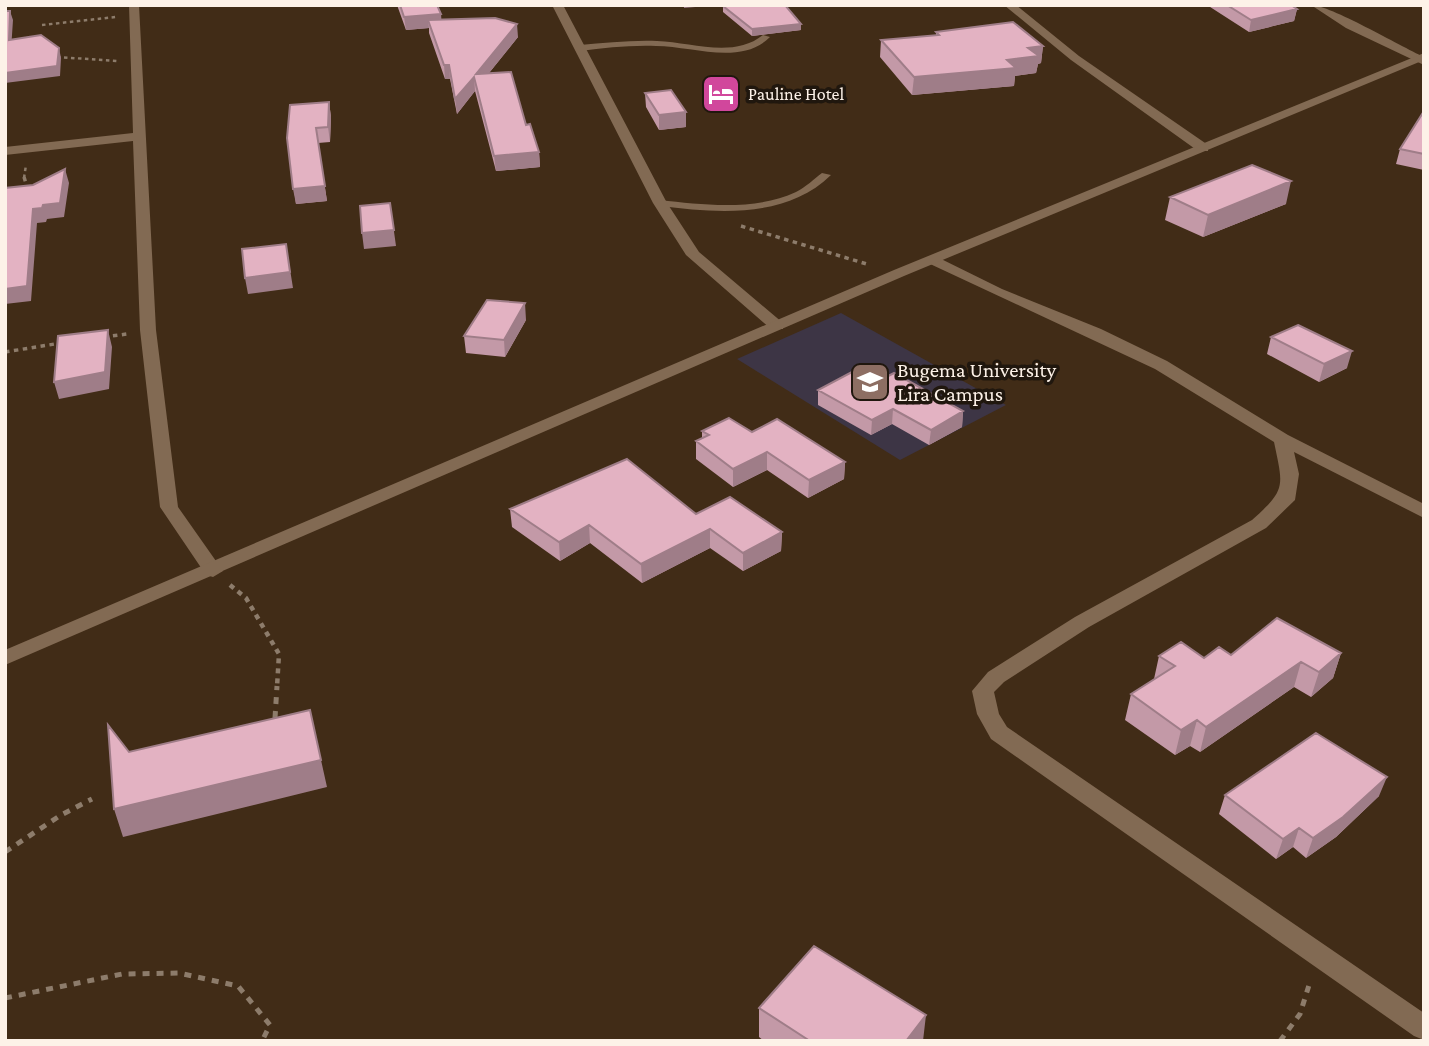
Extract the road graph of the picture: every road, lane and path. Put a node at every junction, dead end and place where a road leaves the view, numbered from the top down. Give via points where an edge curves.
1 (557, 5) edge
2 (1009, 5) edge
3 (1316, 5) edge
4 (134, 10) edge
5 (42, 24) dead end
6 (766, 37) edge
7 (580, 48) junction
8 (46, 58) edge
9 (136, 59) junction
10 (1421, 59) edge
11 (141, 136) junction
12 (1203, 148) junction
13 (5, 152) edge
14 (826, 174) dead end
15 (660, 203) junction
16 (709, 209) junction
17 (933, 260) junction
18 (899, 273) junction
19 (777, 326) junction
20 (148, 330) junction
21 (96, 338) edge
22 (70, 342) edge
23 (5, 352) edge
24 (1282, 439) junction
25 (1424, 512) edge
26 (213, 570) junction
27 (5, 658) edge
28 (275, 718) edge
29 (92, 799) dead end
30 (5, 852) edge
31 (1315, 953) junction
32 (5, 998) edge
33 (1424, 1028) edge
34 (262, 1041) edge
35 (1280, 1041) edge

1 - 7 street
2 - 12 street via 1075,58
3 - 10 street
4 - 5 path
4 - 9 street
6 - 7 lane via 737,49 657,43
7 - 15 street
8 - 9 path
9 - 11 street
10 - 12 street
11 - 13 street
11 - 20 street
12 - 17 street
14 - 16 lane via 799,195
15 - 16 lane
15 - 19 street via 693,255
16 - 18 path via 770,237
17 - 18 street
17 - 24 street via 1161,365
18 - 19 street
19 - 26 street
20 - 21 path
20 - 26 street via 169,507
22 - 23 path
24 - 25 street
24 - 31 street via 1290,474 1286,500 1259,524 1082,622 996,677 983,691 988,714 999,733
26 - 27 street
26 - 28 path via 246,598 279,654
29 - 30 path
31 - 33 street
31 - 35 path via 1306,1005
32 - 34 path via 122,974 179,973 238,986 270,1025

